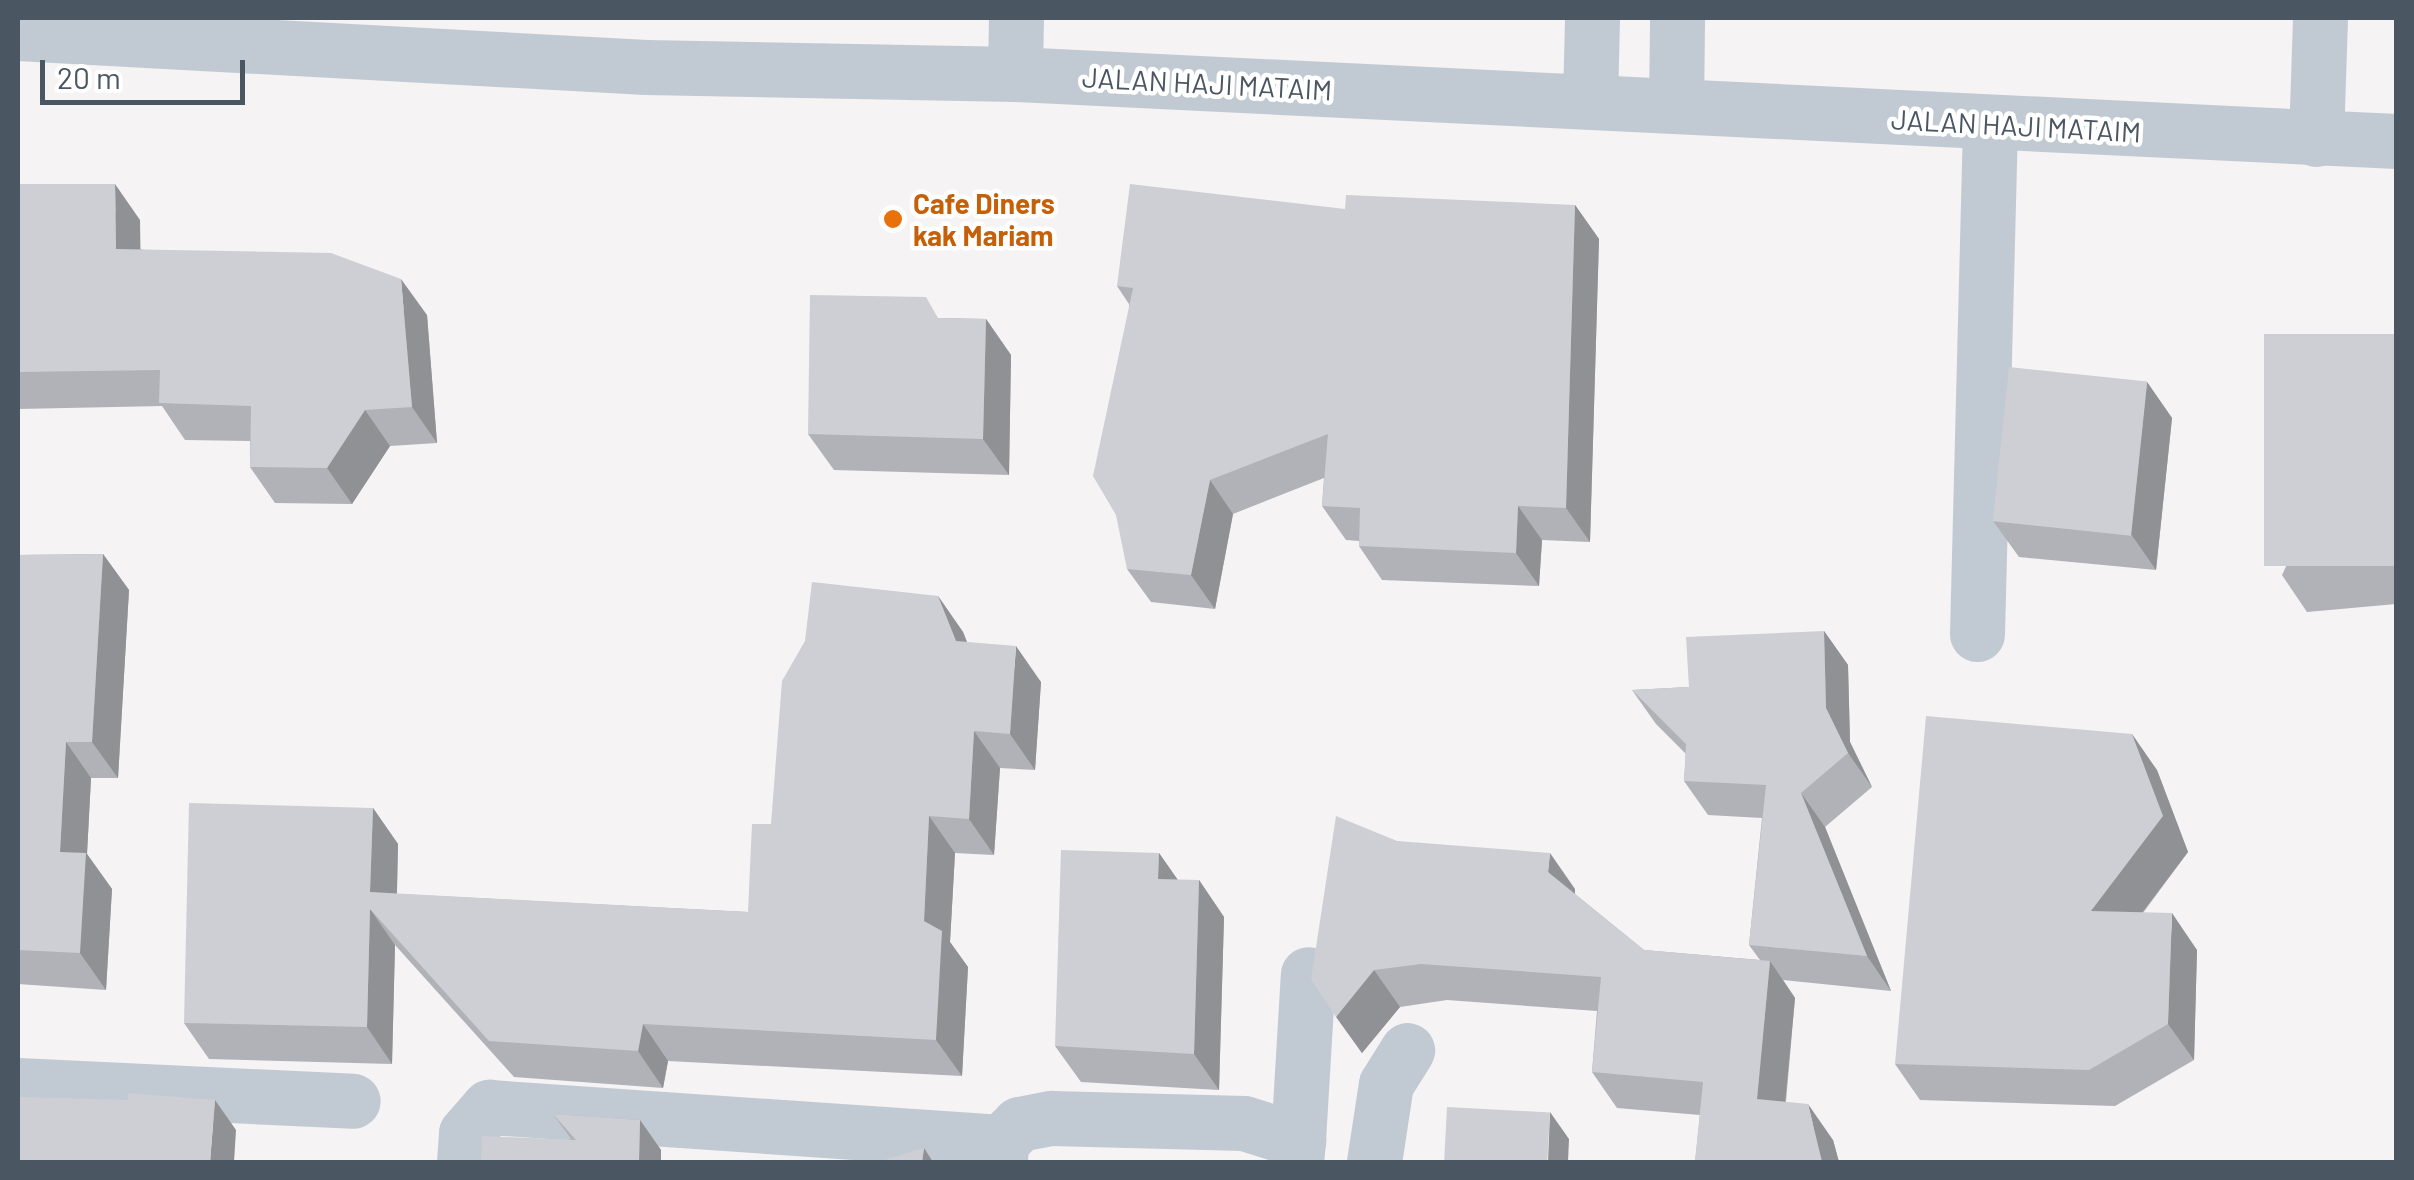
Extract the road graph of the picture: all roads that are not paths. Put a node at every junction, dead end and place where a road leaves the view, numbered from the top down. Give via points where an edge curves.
1 (1016, 18) edge
2 (1592, 18) edge
3 (1676, 18) edge
4 (2320, 18) edge
5 (18, 33) edge
6 (1014, 74) junction
7 (1590, 101) junction
8 (1676, 106) junction
9 (1990, 125) junction
10 (2316, 139) junction
11 (2396, 141) edge
12 (1977, 634) dead end
13 (1308, 974) edge
14 (1406, 1050) dead end
15 (18, 1085) edge
16 (353, 1101) dead end
17 (1297, 1151) edge
18 (1000, 1152) edge
19 (464, 1162) edge
20 (1374, 1162) edge

1 - 6 street
2 - 7 street
3 - 8 street
4 - 10 street
5 - 6 street, JALAN HAJI MATAIM via 646,67
6 - 7 street, JALAN HAJI MATAIM
7 - 8 street, JALAN HAJI MATAIM
8 - 9 street, JALAN HAJI MATAIM
9 - 10 street, JALAN HAJI MATAIM
9 - 12 street
10 - 11 street, JALAN HAJI MATAIM
13 - 17 street
14 - 20 street via 1386,1084
15 - 16 street
17 - 18 street via 1244,1123 1051,1118 1019,1124
18 - 19 street via 488,1107 466,1133

